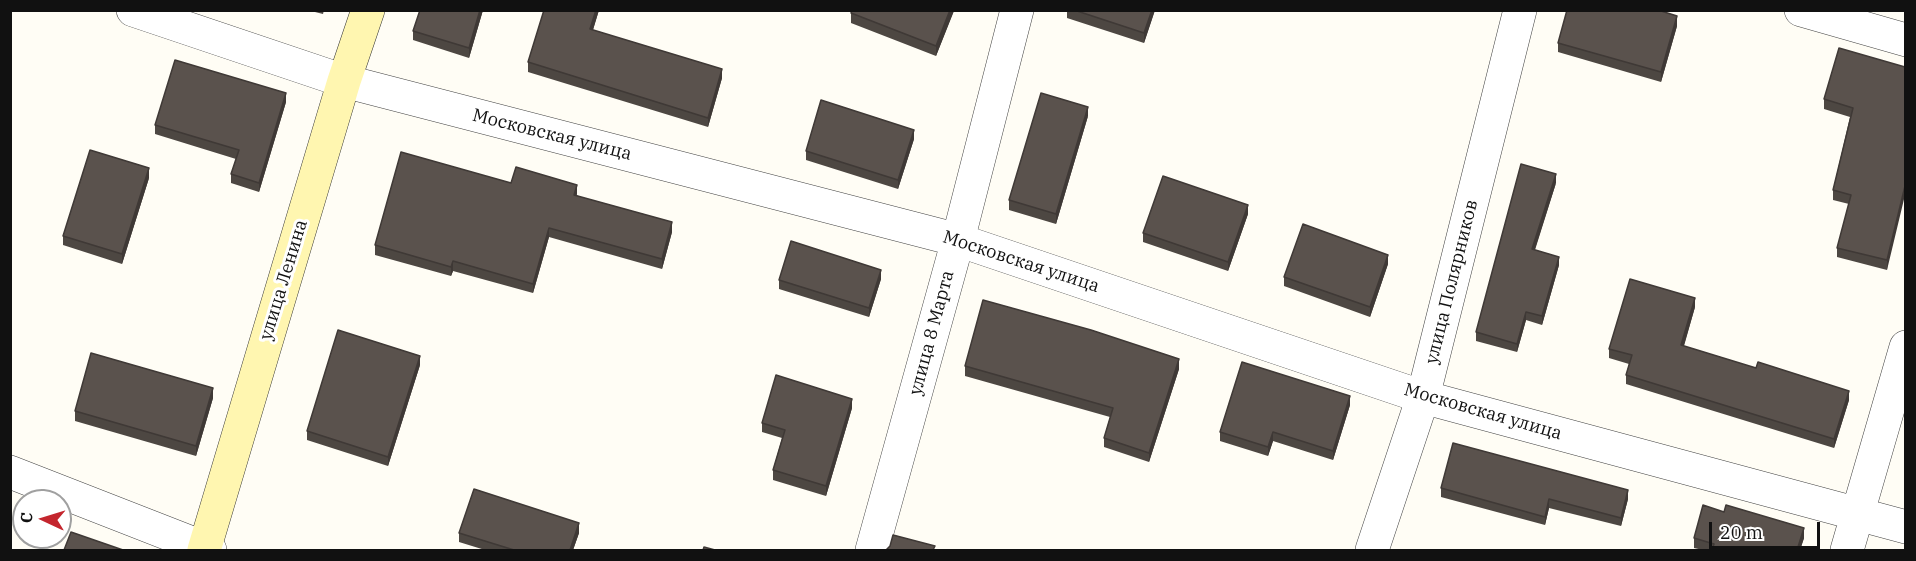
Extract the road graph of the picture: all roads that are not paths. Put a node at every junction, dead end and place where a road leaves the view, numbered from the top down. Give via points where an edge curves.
1 (133, 10) edge
2 (368, 10) edge
3 (1017, 10) edge
4 (1520, 10) edge
5 (1801, 10) edge
6 (1905, 40) edge
7 (344, 81) junction
8 (958, 240) junction
9 (1905, 346) edge
10 (1423, 397) junction
11 (10, 472) edge
12 (1856, 512) junction
13 (1905, 527) edge
14 (206, 550) edge
15 (872, 550) edge
16 (1372, 550) edge
17 (1847, 550) edge

1 - 7 street, Московская улица
2 - 7 street, улица Ленина
3 - 8 street, улица 8 Марта
4 - 10 street, улица Полярников
5 - 6 street
7 - 8 street, Московская улица
7 - 14 street, улица Ленина
8 - 10 street, Московская улица
8 - 15 street, улица 8 Марта
9 - 12 street
10 - 12 street, Московская улица
10 - 16 street, улица Полярников
11 - 14 street
12 - 13 street, Московская улица
12 - 17 street

